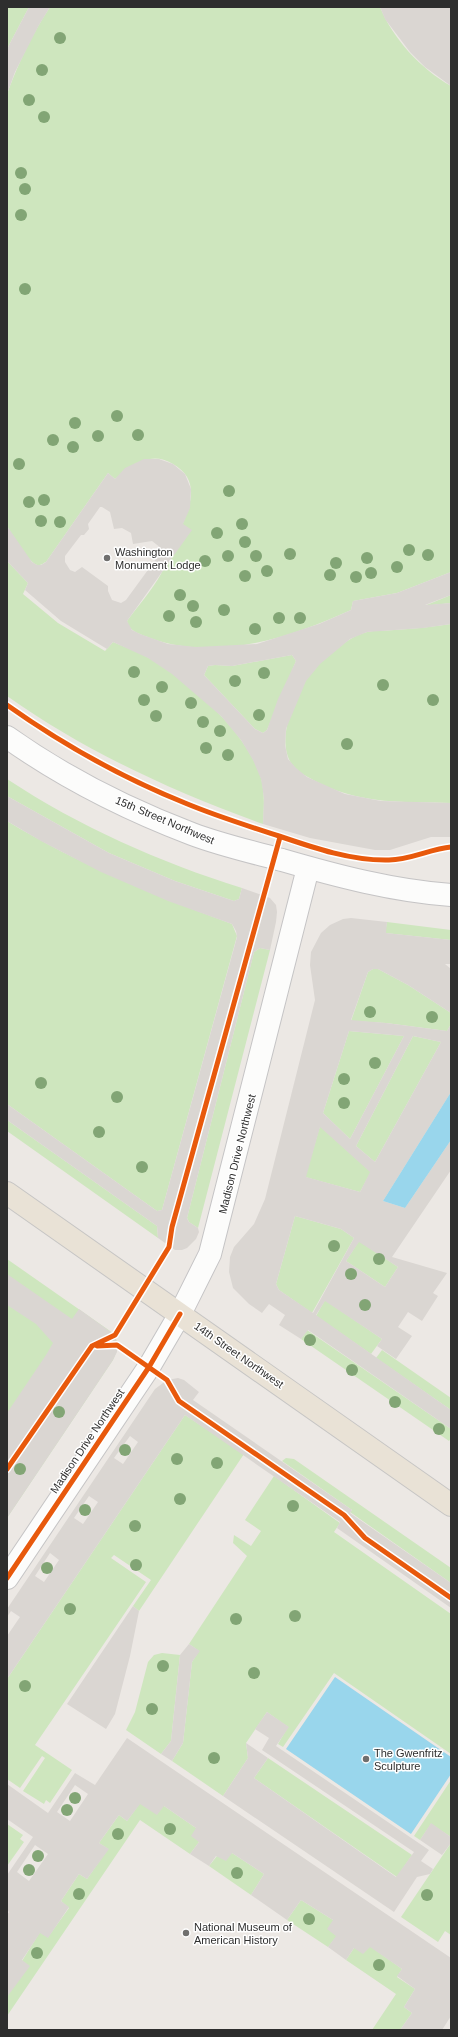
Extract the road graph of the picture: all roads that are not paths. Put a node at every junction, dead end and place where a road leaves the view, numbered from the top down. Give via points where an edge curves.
1 (8, 738) edge
2 (308, 868) junction
3 (451, 895) edge
4 (7, 1193) edge
5 (180, 1314) junction
6 (451, 1505) edge
7 (7, 1578) edge

1 - 2 street, 15th Street Northwest via 63,772 142,812 219,843
2 - 3 street, 15th Street Northwest via 359,881
2 - 5 street, Madison Drive Northwest via 218,1230 210,1254
4 - 5 highway, 14th Street Northwest
5 - 6 highway, 14th Street Northwest
5 - 7 street, Madison Drive Northwest via 149,1367

